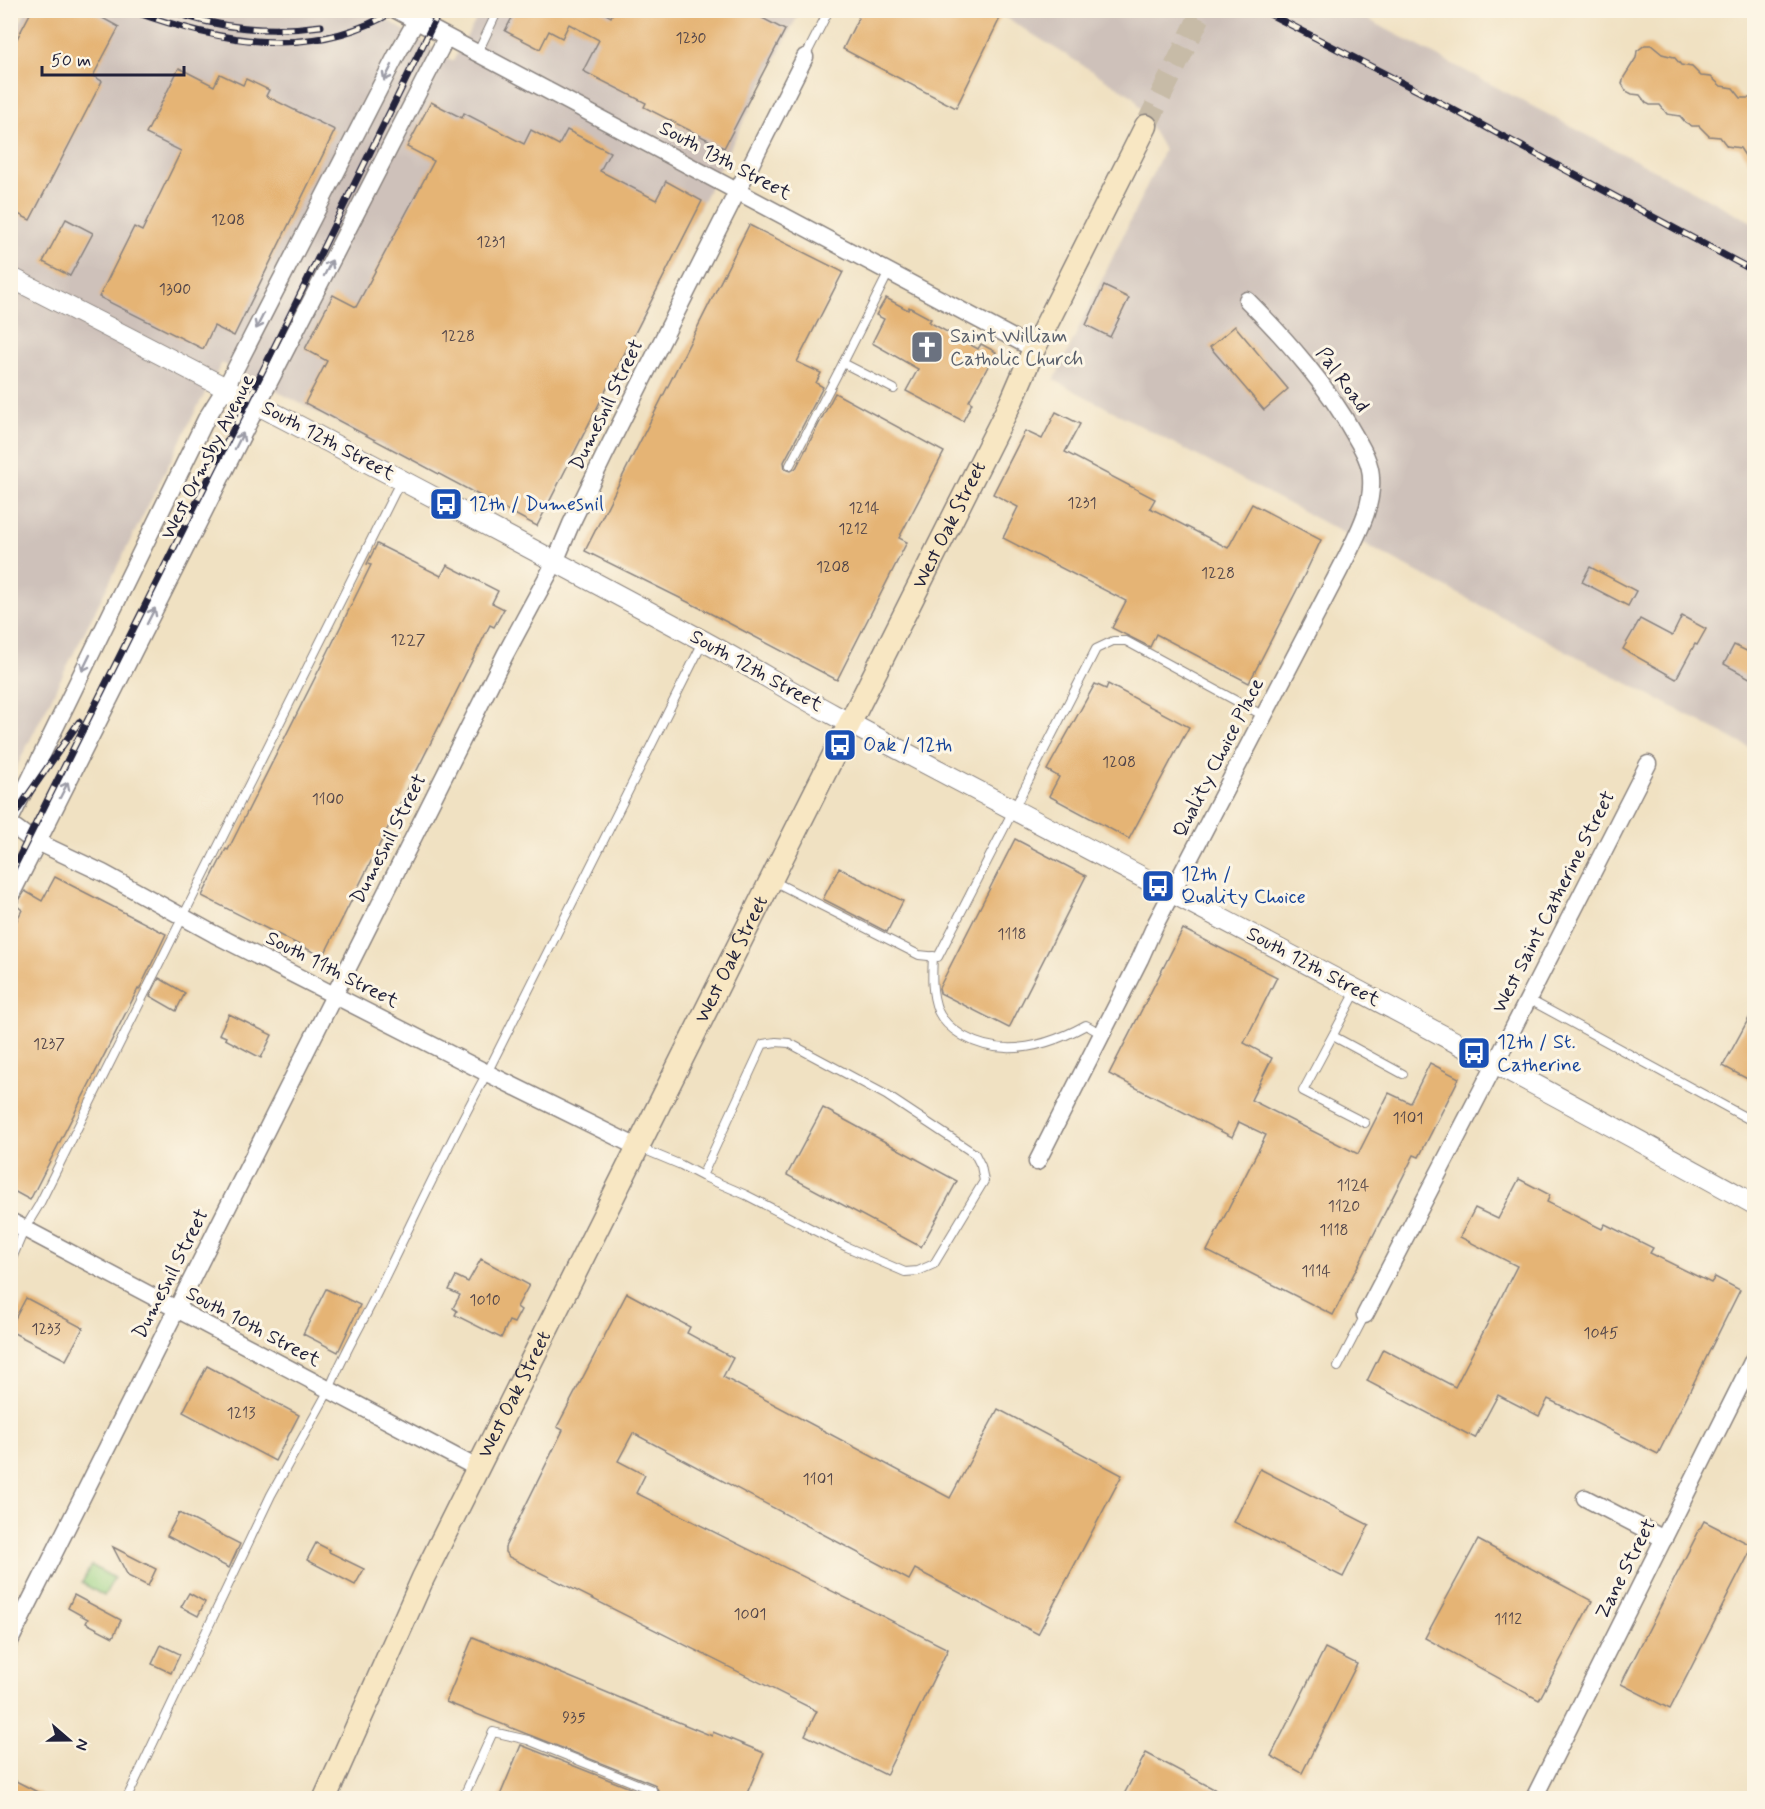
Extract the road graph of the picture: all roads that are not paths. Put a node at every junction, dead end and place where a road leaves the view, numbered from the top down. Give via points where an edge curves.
1 (396, 10) edge
2 (498, 10) edge
3 (830, 10) edge
4 (418, 16) edge
5 (446, 38) junction
6 (477, 54) junction
7 (805, 57) joint
8 (1146, 126) tunnel mouth
9 (737, 191) junction
10 (889, 272) junction
11 (10, 277) edge
12 (1247, 300) dead end
13 (1034, 349) junction
14 (843, 363) junction
15 (226, 387) junction
16 (894, 389) dead end
17 (258, 404) junction
18 (790, 465) dead end
19 (401, 480) junction
20 (1370, 500) joint
21 (555, 562) junction
22 (704, 641) junction
23 (1264, 716) junction
24 (850, 723) junction
25 (1648, 764) dead end
26 (1014, 810) junction
27 (10, 819) edge
28 (10, 824) edge
29 (37, 842) junction
30 (771, 880) junction
31 (1172, 894) junction
32 (10, 897) edge
33 (183, 917) junction
34 (933, 956) junction
35 (1357, 990) junction
36 (335, 995) junction
37 (1528, 999) junction
38 (1102, 1034) junction
39 (1333, 1036) junction
40 (1495, 1064) junction
41 (487, 1073) junction
42 (1403, 1074) dead end
43 (1755, 1122) edge
44 (1365, 1123) dead end
45 (637, 1147) junction
46 (1037, 1162) dead end
47 (702, 1176) junction
48 (1755, 1204) edge
49 (18, 1225) edge
50 (10, 1263) edge
51 (176, 1310) junction
52 (1365, 1315) joint
53 (1755, 1358) edge
54 (1338, 1367) dead end
55 (328, 1390) junction
56 (477, 1468) junction
57 (1585, 1498) dead end
58 (1664, 1539) junction
59 (10, 1641) edge
60 (652, 1790) dead end
61 (127, 1798) edge
62 (325, 1798) edge
63 (463, 1798) edge
64 (1534, 1798) edge

1 - 4 street, South 13th Street
2 - 6 lane
3 - 7 lane
4 - 5 street, South 13th Street
4 -> 15 street, West Ormsby Avenue
5 - 6 street, South 13th Street
17 -> 5 street, West Ormsby Avenue
6 - 9 street, South 13th Street
7 - 9 street, Dumesnil Street
8 - 13 main road, West Oak Street
9 - 10 street, South 13th Street
9 - 21 street, Dumesnil Street
10 - 13 street, South 13th Street
10 - 14 lane
11 - 15 street, South 12th Street
12 - 20 street, Pal Road via 1332,396 1364,452 1371,476
13 - 24 main road, West Oak Street
14 - 16 lane
14 - 18 lane
15 - 17 street, South 12th Street
15 -> 27 street, West Ormsby Avenue
17 - 19 street, South 12th Street
29 -> 17 street, West Ormsby Avenue
19 - 21 street, South 12th Street
19 - 33 lane
20 - 23 street, Quality Choice Place via 1362,524
21 - 22 street, South 12th Street
21 - 36 street, Dumesnil Street
22 - 24 street, South 12th Street
22 - 41 lane
23 - 26 lane via 1126,641 1113,641 1096,649
23 - 31 street, Quality Choice Place
24 - 26 street, South 12th Street
24 - 30 main road, West Oak Street
25 - 37 street, West Saint Catherine Street
26 - 31 street, South 12th Street
26 - 34 lane via 938,957
28 - 29 street, South 11th Street
29 - 32 street, West Ormsby Avenue
29 - 33 street, South 11th Street
30 - 34 lane via 920,955
30 - 45 main road, West Oak Street
31 - 35 street, South 12th Street
31 - 38 street, Quality Choice Place
33 - 36 street, South 11th Street
33 - 49 lane via 45,1194
34 - 38 lane via 931,985 938,1012 952,1029 976,1043 1017,1049 1066,1036 1086,1025
35 - 39 lane
35 - 40 street, South 12th Street
36 - 41 street, South 11th Street
36 - 51 street, Dumesnil Street
37 - 40 street, West Saint Catherine Street
37 - 43 lane
38 - 46 street, Quality Choice Place
39 - 42 lane
39 - 44 lane via 1303,1091
40 - 48 street, South 12th Street
40 - 52 street, West Saint Catherine Street
41 - 45 street, South 11th Street
41 - 55 lane
45 - 47 lane
45 - 56 main road, West Oak Street
47 - 47 lane via 763,1044 776,1042 789,1043 886,1095 975,1154 984,1181 934,1264 905,1272
49 - 50 lane
49 - 51 street, South 10th Street
51 - 55 street, South 10th Street
51 - 59 street, Dumesnil Street
52 - 54 lane
53 - 58 street, Zane Street
55 - 56 street, South 10th Street
55 - 61 lane via 272,1495
56 - 62 main road, West Oak Street via 423,1578
57 - 58 street
58 - 64 street, Zane Street
60 - 63 lane via 528,1740 493,1732

